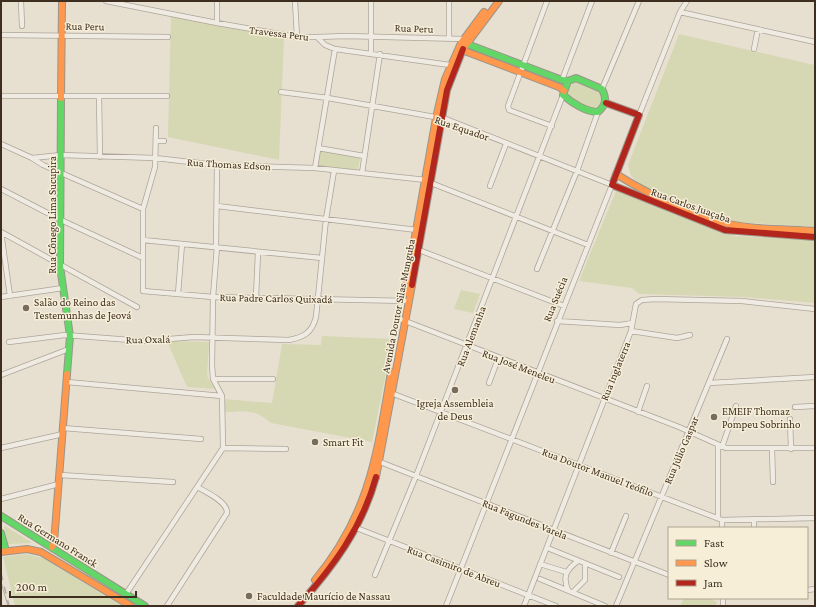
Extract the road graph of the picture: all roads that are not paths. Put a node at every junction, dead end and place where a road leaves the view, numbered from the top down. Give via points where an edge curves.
1 (22, 1) edge
2 (62, 1) edge
3 (106, 1) edge
4 (138, 1) edge
5 (217, 1) edge
6 (295, 1) edge
7 (371, 1) edge
8 (450, 1) edge
9 (493, 1) edge
10 (499, 1) edge
11 (547, 1) edge
12 (592, 1) edge
13 (639, 1) edge
14 (687, 1) edge
15 (138, 6) junction
16 (680, 12) junction
17 (217, 24) junction
18 (22, 26) dead end
19 (758, 29) junction
20 (1, 34) edge
21 (62, 36) junction
22 (168, 37) dead end
23 (297, 37) junction
24 (317, 37) junction
25 (371, 37) junction
26 (449, 39) junction
27 (465, 42) junction
28 (815, 42) edge
29 (335, 49) junction
30 (754, 49) dead end
31 (462, 50) junction
32 (371, 53) junction
33 (380, 54) junction
34 (482, 54) junction
35 (450, 65) junction
36 (521, 69) junction
37 (565, 80) junction
38 (602, 89) junction
39 (281, 92) dead end
40 (564, 93) junction
41 (1, 96) edge
42 (62, 96) junction
43 (99, 96) junction
44 (167, 96) dead end
45 (328, 98) junction
46 (606, 103) junction
47 (373, 107) junction
48 (598, 112) junction
49 (639, 116) junction
50 (439, 118) junction
51 (552, 126) junction
52 (156, 128) dead end
53 (156, 141) junction
54 (164, 141) dead end
55 (1, 144) edge
56 (506, 144) junction
57 (318, 148) junction
58 (61, 155) junction
59 (364, 156) junction
60 (540, 156) junction
61 (100, 157) junction
62 (32, 158) junction
63 (156, 158) junction
64 (218, 165) junction
65 (315, 168) junction
66 (334, 171) junction
67 (576, 171) junction
68 (61, 173) junction
69 (362, 173) junction
70 (616, 174) junction
71 (428, 181) junction
72 (628, 182) junction
73 (612, 185) junction
74 (490, 186) dead end
75 (1, 189) edge
76 (625, 191) junction
77 (218, 206) junction
78 (143, 209) junction
79 (517, 216) junction
80 (326, 219) junction
81 (61, 220) junction
82 (416, 230) junction
83 (552, 230) junction
84 (815, 231) edge
85 (1, 232) edge
86 (797, 233) junction
87 (815, 237) edge
88 (143, 240) junction
89 (182, 244) junction
90 (588, 245) junction
91 (217, 247) junction
92 (419, 250) junction
93 (258, 252) junction
94 (143, 258) junction
95 (322, 258) junction
96 (60, 266) junction
97 (537, 269) dead end
98 (493, 278) junction
99 (63, 288) junction
100 (178, 294) junction
101 (10, 296) junction
102 (213, 296) junction
103 (1, 297) edge
104 (256, 297) junction
105 (317, 298) junction
106 (406, 301) junction
107 (564, 306) junction
108 (138, 307) dead end
109 (815, 309) edge
110 (402, 320) junction
111 (557, 321) junction
112 (632, 323) junction
113 (631, 331) junction
114 (690, 335) dead end
115 (70, 336) junction
116 (212, 338) junction
117 (727, 339) dead end
118 (8, 342) dead end
119 (467, 346) junction
120 (69, 349) junction
121 (498, 359) junction
122 (537, 373) junction
123 (1, 374) edge
124 (815, 377) edge
125 (214, 379) junction
126 (273, 379) dead end
127 (67, 382) junction
128 (709, 383) junction
129 (489, 384) dead end
130 (647, 386) dead end
131 (389, 393) junction
132 (222, 396) junction
133 (604, 398) junction
134 (736, 406) dead end
135 (815, 406) edge
136 (795, 407) dead end
137 (441, 412) junction
138 (638, 412) junction
139 (790, 419) dead end
140 (63, 431) junction
141 (690, 432) junction
142 (511, 438) junction
143 (201, 439) dead end
144 (720, 446) junction
145 (1, 448) edge
146 (222, 448) junction
147 (815, 448) edge
148 (286, 449) dead end
149 (772, 449) junction
150 (790, 449) junction
151 (380, 462) junction
152 (578, 464) junction
153 (60, 475) junction
154 (416, 476) junction
155 (173, 482) dead end
156 (773, 482) dead end
157 (59, 484) junction
158 (197, 487) junction
159 (662, 496) junction
160 (1, 499) edge
161 (486, 503) junction
162 (1, 516) edge
163 (626, 516) dead end
164 (815, 518) edge
165 (720, 519) junction
166 (754, 520) junction
167 (355, 527) junction
168 (722, 527) edge
169 (754, 527) edge
170 (553, 530) junction
171 (1, 533) edge
172 (389, 541) junction
173 (52, 548) junction
174 (550, 549) dead end
175 (3, 551) edge
176 (611, 553) junction
177 (578, 561) junction
178 (635, 562) junction
179 (540, 564) junction
180 (584, 564) junction
181 (461, 569) junction
182 (566, 572) junction
183 (375, 575) dead end
184 (668, 575) edge
185 (619, 577) dead end
186 (540, 579) dead end
187 (568, 590) junction
188 (573, 592) junction
189 (126, 594) junction
190 (528, 595) junction
191 (131, 606) edge
192 (145, 606) edge
193 (166, 606) edge
194 (291, 606) edge
195 (298, 606) edge
196 (446, 606) edge
197 (524, 606) edge
198 (556, 606) edge
199 (605, 606) edge
200 (616, 606) edge

1 - 18 street
2 - 21 main road, Rua Cônego Lima Sucupira
3 - 15 street, Travessa Peru
4 - 15 street
5 - 17 street
6 - 23 street
7 - 25 street
8 - 26 street
9 - 27 main road, Avenida Doutor Silas Munguba
10 - 27 main road, Avenida Doutor Silas Munguba
11 - 36 street
12 - 37 street
13 - 38 street
14 - 16 street, Rua Suécia
15 - 17 street, Travessa Peru
16 - 19 street
16 - 49 street, Rua Suécia
17 - 23 street, Travessa Peru
19 - 28 street
19 - 30 street
20 - 21 street, Rua Peru
21 - 22 street, Rua Peru
21 - 42 main road, Rua Cônego Lima Sucupira
23 - 24 street, Travessa Peru
24 - 25 street, Rua Peru
24 - 29 street, Travessa Peru via 325,45
25 - 26 street, Rua Peru
25 - 32 street
26 - 27 street, Rua Peru
27 - 31 main road, Avenida Doutor Silas Munguba
27 - 34 main road, Rua Peru
27 - 35 main road, Avenida Doutor Silas Munguba
29 - 32 street, Travessa Peru
29 - 45 street
31 - 34 main road, Rua Peru
31 - 50 main road, Avenida Doutor Silas Munguba
32 - 33 street, Travessa Peru
33 - 35 street, Travessa Peru
33 - 47 street
34 - 36 main road, Rua Peru
35 - 50 main road, Avenida Doutor Silas Munguba
36 - 37 main road, Rua Peru
36 - 40 main road, Rua Peru via 559,87
36 - 51 street via 508,106 509,110
37 - 38 main road, Rua Peru via 576,78
37 - 40 main road
38 - 46 main road via 607,98
39 - 45 street, Rua Equador
40 - 48 main road, Rua Peru via 572,104
40 - 51 street, Rua Alemanha
41 - 42 street
42 - 43 street
42 - 58 main road, Rua Cônego Lima Sucupira
43 - 44 street
43 - 61 street
45 - 47 street, Rua Equador
45 - 57 street
46 - 48 main road
46 - 49 main road
47 - 50 street, Rua Equador
47 - 59 street
48 - 67 street
49 - 70 main road, Rua Suécia
50 - 56 street, Rua Equador
50 - 71 main road, Avenida Doutor Silas Munguba
51 - 60 street, Rua Alemanha
52 - 53 street
53 - 54 street
53 - 63 street
55 - 62 street
56 - 60 street, Rua Equador
56 - 74 street
57 - 59 street
57 - 65 street
58 - 61 street, Rua Thomas Edson
58 - 62 street, Rua Thomas Edson
58 - 68 main road, Rua Cônego Lima Sucupira
59 - 69 street
60 - 67 street, Rua Equador
60 - 79 street, Rua Alemanha
61 - 63 street, Rua Thomas Edson
62 - 68 street
63 - 64 street, Rua Thomas Edson
63 - 78 street via 154,174
64 - 65 street, Rua Thomas Edson
64 - 77 street
65 - 66 street, Rua Thomas Edson
66 - 69 street, Rua Thomas Edson
66 - 80 street
67 - 73 street, Rua Equador
67 - 83 street
68 - 78 street
68 - 81 main road, Rua Cônego Lima Sucupira
69 - 71 street, Rua Thomas Edson
70 - 72 main road, Rua Carlos Juaçaba
70 - 73 main road, Rua Suécia
71 - 79 street, Rua Thomas Edson
71 - 82 main road, Avenida Doutor Silas Munguba
71 - 92 main road, Avenida Doutor Silas Munguba
72 - 76 main road via 622,184
72 - 86 main road, Rua Carlos Juaçaba via 647,193 721,222
73 - 76 main road, Rua Carlos Juaçaba
73 - 90 street, Rua Suécia
75 - 81 street
76 - 86 main road, Rua Carlos Juaçaba via 725,230
77 - 80 street
77 - 91 street
78 - 88 street
79 - 83 street, Rua Thomas Edson
79 - 98 street, Rua Alemanha
80 - 82 street
80 - 95 street
81 - 94 street
81 - 96 main road, Rua Cônego Lima Sucupira
82 - 106 main road, Avenida Doutor Silas Munguba
83 - 90 street, Rua Thomas Edson
83 - 97 street
84 - 86 main road, Rua Carlos Juaçaba
85 - 96 street
85 - 101 street
86 - 87 main road, Rua Carlos Juaçaba
88 - 89 street
88 - 94 street
89 - 91 street
89 - 100 street
90 - 107 street, Rua Suécia
91 - 93 street
91 - 102 street
92 - 98 street
92 - 106 main road, Avenida Doutor Silas Munguba
93 - 95 street
93 - 104 street
94 - 100 street, Rua Padre Carlos Quixadá via 143,291
95 - 105 street
96 - 99 main road, Rua Cônego Lima Sucupira
96 - 108 street
98 - 107 street
98 - 119 street, Rua Alemanha
99 - 101 street
99 - 115 main road, Rua Cônego Lima Sucupira
100 - 102 street, Rua Padre Carlos Quixadá
101 - 103 street
102 - 104 street, Rua Padre Carlos Quixadá
102 - 116 street
104 - 105 street, Rua Padre Carlos Quixadá
105 - 106 street, Rua Padre Carlos Quixadá
105 - 116 street, Rua Oxalá via 316,317 311,331 300,338
106 - 110 main road, Avenida Doutor Silas Munguba
107 - 111 street, Rua Suécia
109 - 112 street, Rua Inglaterra via 742,301 642,300 634,307
110 - 119 street, Rua José Meneleu
110 - 131 main road, Avenida Doutor Silas Munguba
111 - 112 street via 620,325
111 - 122 street, Rua Suécia
112 - 113 street, Rua Inglaterra
113 - 114 street via 677,338
113 - 133 street, Rua Inglaterra
115 - 116 street, Rua Oxalá via 144,341
115 - 118 street, Rua Oxalá
115 - 120 main road, Rua Cônego Lima Sucupira
116 - 125 street
117 - 128 street, Rua Júlio Gaspar
119 - 121 street, Rua José Meneleu
119 - 137 street, Rua Alemanha
120 - 123 street
120 - 127 main road, Rua Cônego Lima Sucupira
121 - 122 street, Rua José Meneleu
121 - 129 street
122 - 133 street, Rua José Meneleu
122 - 142 street, Rua Suécia
124 - 128 street
125 - 126 street
125 - 132 street
127 - 132 street
127 - 140 main road, Rua Cônego Lima Sucupira
128 - 141 street, Rua Júlio Gaspar
130 - 138 street
131 - 137 street, Rua Doutor Manuel Teófilo
131 - 151 main road, Avenida Doutor Silas Munguba
131 - 167 main road, Avenida Doutor Silas Munguba via 373,470
132 - 146 street
133 - 138 street, Rua José Meneleu
133 - 152 street, Rua Inglaterra
134 - 144 street
135 - 136 street
137 - 142 street, Rua Doutor Manuel Teófilo
137 - 154 street, Rua Alemanha
138 - 141 street, Rua José Meneleu
139 - 150 street
140 - 143 street
140 - 145 street
140 - 153 main road, Rua Cônego Lima Sucupira
141 - 144 street, Rua José Meneleu
141 - 159 street, Rua Júlio Gaspar
142 - 152 street, Rua Doutor Manuel Teófilo
142 - 161 street, Rua Suécia
144 - 149 street, Rua José Meneleu via 731,449
144 - 165 street
146 - 148 street
146 - 158 street
147 - 150 street, Rua José Meneleu
149 - 150 street, Rua José Meneleu
149 - 156 street
151 - 154 street, Rua Fagundes Varela
151 - 167 main road, Avenida Doutor Silas Munguba via 371,497
152 - 159 street, Rua Doutor Manuel Teófilo
152 - 170 street, Rua Inglaterra
153 - 155 street
153 - 157 main road, Rua Cônego Lima Sucupira
154 - 161 street, Rua Fagundes Varela
154 - 172 street, Rua Alemanha
157 - 160 street
157 - 173 main road, Rua Cônego Lima Sucupira
158 - 189 street
158 - 193 street via 224,504 227,513
159 - 165 street, Rua Doutor Manuel Teófilo
159 - 178 street, Rua Júlio Gaspar
161 - 170 street, Rua Fagundes Varela
161 - 181 street, Rua Suécia
162 - 173 main road, Rua Germano Franck
163 - 176 street
164 - 166 street, Rua Doutor Manuel Teófilo
165 - 166 street, Rua Doutor Manuel Teófilo
165 - 168 street
166 - 169 street
167 - 172 street, Rua Casimiro de Abreu
167 - 194 main road, Avenida Doutor Silas Munguba via 329,563
167 - 195 main road, Avenida Doutor Silas Munguba via 333,566
170 - 176 street, Rua Fagundes Varela
170 - 179 street, Rua Inglaterra
171 - 175 main road
172 - 181 street, Rua Casimiro de Abreu
172 - 183 street, Rua Alemanha
173 - 175 main road via 26,546
173 - 189 main road, Rua Germano Franck
174 - 177 street
175 - 191 main road, Rua Germano Franck via 27,549 41,552
176 - 178 street, Rua Fagundes Varela
177 - 180 street
177 - 182 street
178 - 184 street, Rua Fagundes Varela
178 - 200 street, Rua Júlio Gaspar
179 - 182 street
179 - 190 street, Rua Inglaterra
180 - 185 street
180 - 188 street via 585,580
181 - 190 street, Rua Casimiro de Abreu
181 - 196 street, Rua Suécia
182 - 187 street
186 - 187 street
187 - 188 street
188 - 199 street
189 - 192 main road, Rua Germano Franck
190 - 197 street, Rua Inglaterra
190 - 198 street, Rua Casimiro de Abreu

